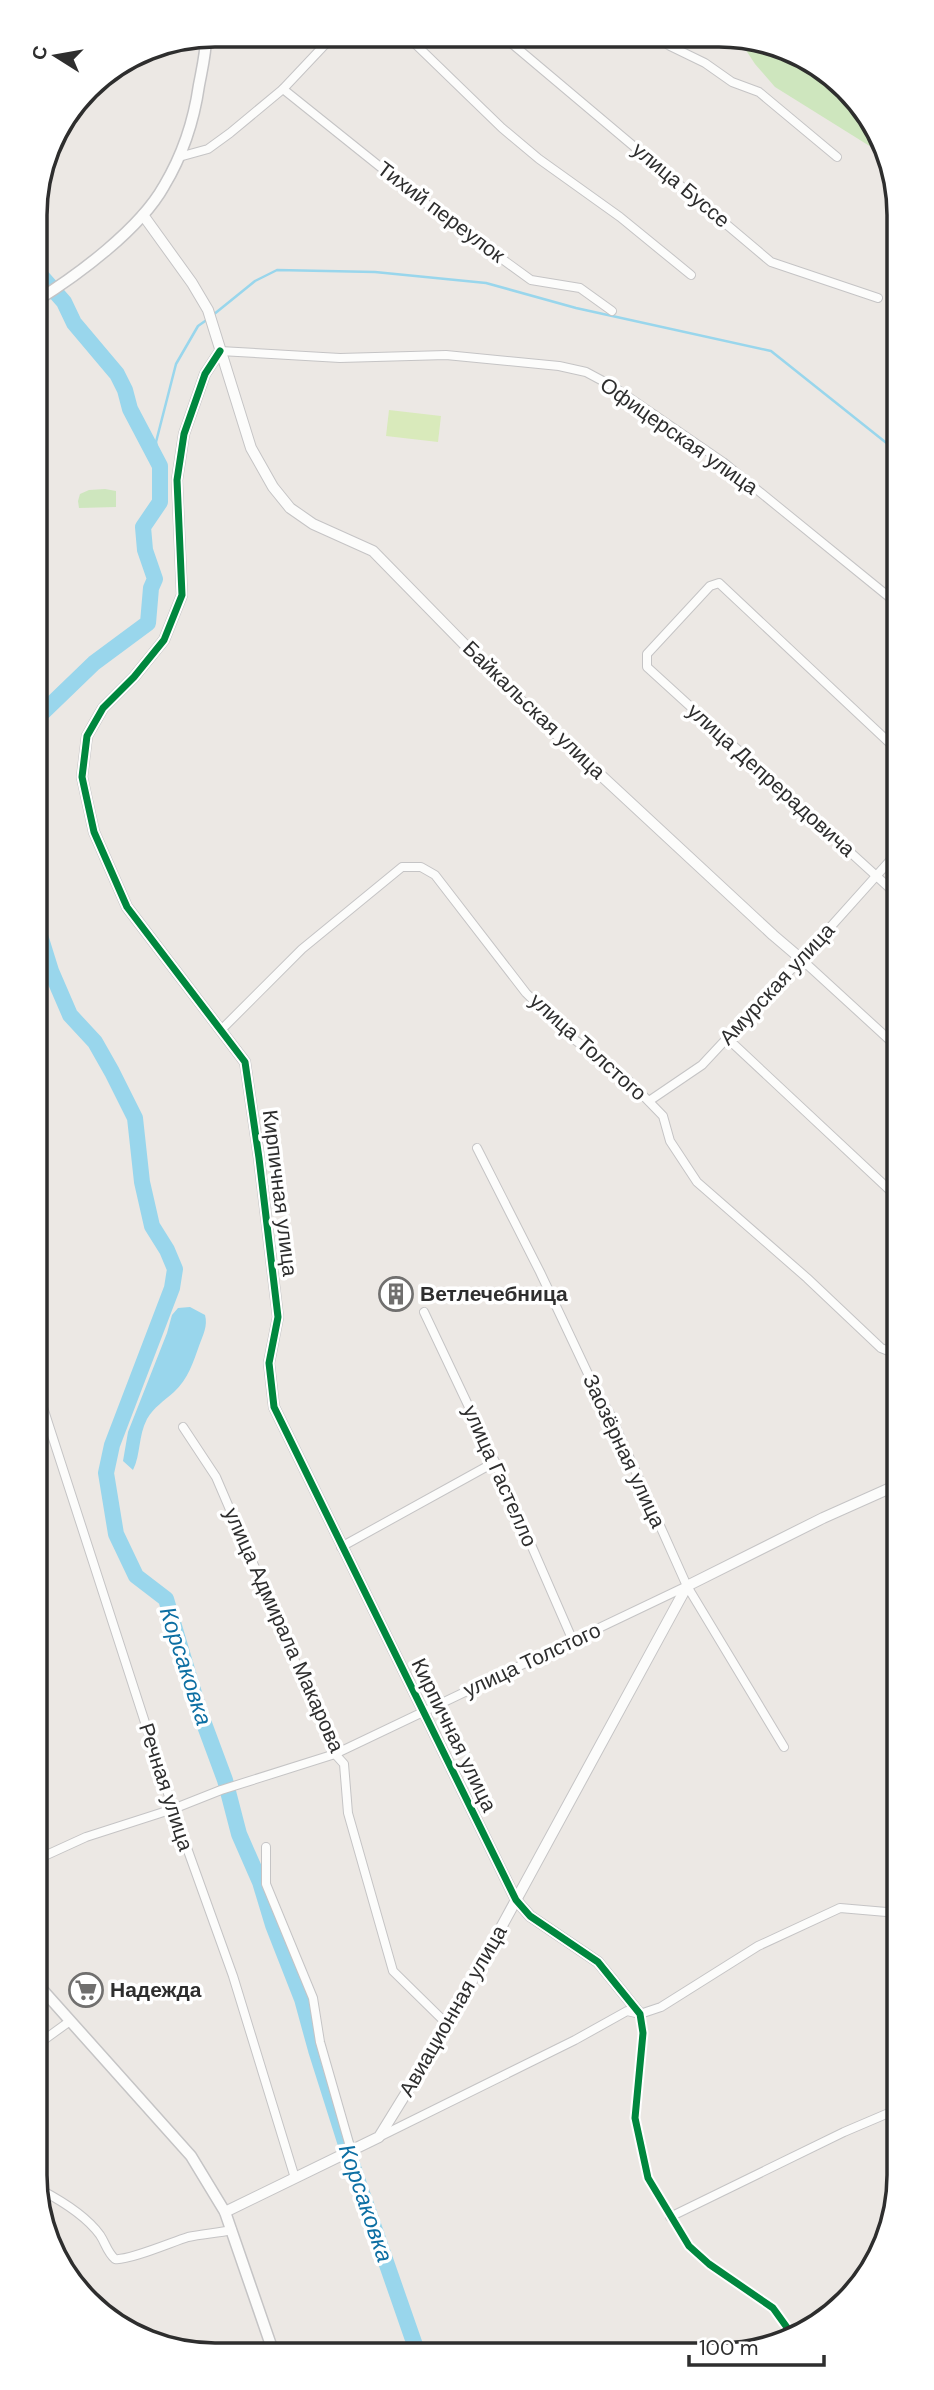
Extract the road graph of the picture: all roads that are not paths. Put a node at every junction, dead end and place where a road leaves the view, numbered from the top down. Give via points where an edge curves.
1 (516, 47) edge
2 (672, 47) edge
3 (204, 48) edge
4 (322, 48) edge
5 (420, 48) edge
6 (283, 89) junction
7 (178, 157) junction
8 (837, 157) dead end
9 (143, 215) junction
10 (691, 275) dead end
11 (48, 293) edge
12 (878, 298) dead end
13 (612, 311) dead end
14 (220, 351) junction
15 (887, 595) edge
16 (887, 740) edge
17 (887, 863) edge
18 (875, 875) junction
19 (887, 885) edge
20 (800, 958) junction
21 (221, 1030) junction
22 (887, 1037) edge
23 (727, 1038) junction
24 (649, 1101) junction
25 (477, 1149) dead end
26 (887, 1187) edge
27 (424, 1312) dead end
28 (886, 1350) edge
29 (47, 1421) edge
30 (183, 1427) dead end
31 (495, 1462) junction
32 (886, 1490) edge
33 (341, 1547) junction
34 (687, 1587) junction
35 (573, 1641) junction
36 (423, 1712) junction
37 (785, 1747) dead end
38 (335, 1754) junction
39 (173, 1809) junction
40 (266, 1847) dead end
41 (47, 1855) edge
42 (516, 1900) junction
43 (886, 1912) edge
44 (47, 1995) edge
45 (640, 2014) junction
46 (70, 2021) junction
47 (448, 2025) junction
48 (47, 2038) edge
49 (886, 2114) edge
50 (379, 2137) junction
51 (348, 2151) junction
52 (295, 2178) junction
53 (49, 2196) edge
54 (225, 2212) junction
55 (670, 2217) junction
56 (232, 2230) junction
57 (787, 2328) edge
58 (270, 2343) edge

1 - 12 street, улица Буссе via 771,262
2 - 8 street via 759,92
3 - 7 main road via 195,109
4 - 6 street
5 - 10 street via 502,128
6 - 7 street via 208,149
6 - 13 street, Тихий переулок via 429,206 531,280 580,288
7 - 9 main road
9 - 11 main road
9 - 14 street via 199,295
14 - 15 street, Офицерская улица via 340,358 446,355 586,372 723,462
14 - 20 street, Байкальская улица via 251,447 290,508 313,524 373,551 509,690
14 - 21 street, Кирпичная улица via 205,374 184,433 177,480 182,595 164,640 103,708 88,736 82,777 94,832 127,907
16 - 18 street, улица Депрерадовича via 719,583 710,586 647,654 647,667
17 - 18 street, Амурская улица
18 - 19 street, улица Депрерадовича
18 - 20 street, Амурская улица
20 - 22 street, Байкальская улица
20 - 23 street, Амурская улица
21 - 24 street, улица Толстого via 302,949 402,867 421,867 435,875 526,993
21 - 33 street, Кирпичная улица via 245,1062 259,1158 278,1317 270,1363 274,1407
23 - 24 street, Амурская улица via 702,1065
23 - 26 street
24 - 28 street, улица Толстого via 663,1116 670,1141 696,1182
25 - 34 street, Заозёрная улица via 609,1412
27 - 31 street, улица Гастелло
29 - 39 street, Речная улица
30 - 38 street, улица Адмирала Макарова via 216,1477
31 - 33 street
31 - 35 street, улица Гастелло
32 - 34 street, улица Толстого
33 - 36 street, Кирпичная улица
34 - 35 street, улица Толстого
34 - 37 street, Заозёрная улица
34 - 42 street, Авиационная улица
35 - 36 street, улица Толстого
36 - 38 street, улица Толстого
36 - 42 street, Кирпичная улица
38 - 39 street, улица Толстого
38 - 47 street, улица Адмирала Макарова via 344,1764 348,1813 393,1970
39 - 41 street, улица Толстого
39 - 52 street, Речная улица via 233,1976
40 - 51 street via 266,1884 313,1998
42 - 45 street, Кирпичная улица via 530,1916 597,1962
42 - 47 street, Авиационная улица
43 - 45 street via 840,1908 758,1946 661,2007
44 - 46 main road
45 - 50 street via 618,2014
45 - 55 street via 643,2033 635,2119 648,2178
46 - 48 street
46 - 54 main road via 191,2156
47 - 50 street, Авиационная улица
49 - 55 street
50 - 51 street
51 - 52 street
52 - 54 street
53 - 56 street via 90,2225 115,2259
54 - 56 main road
55 - 57 street via 709,2264 773,2308
56 - 58 main road

